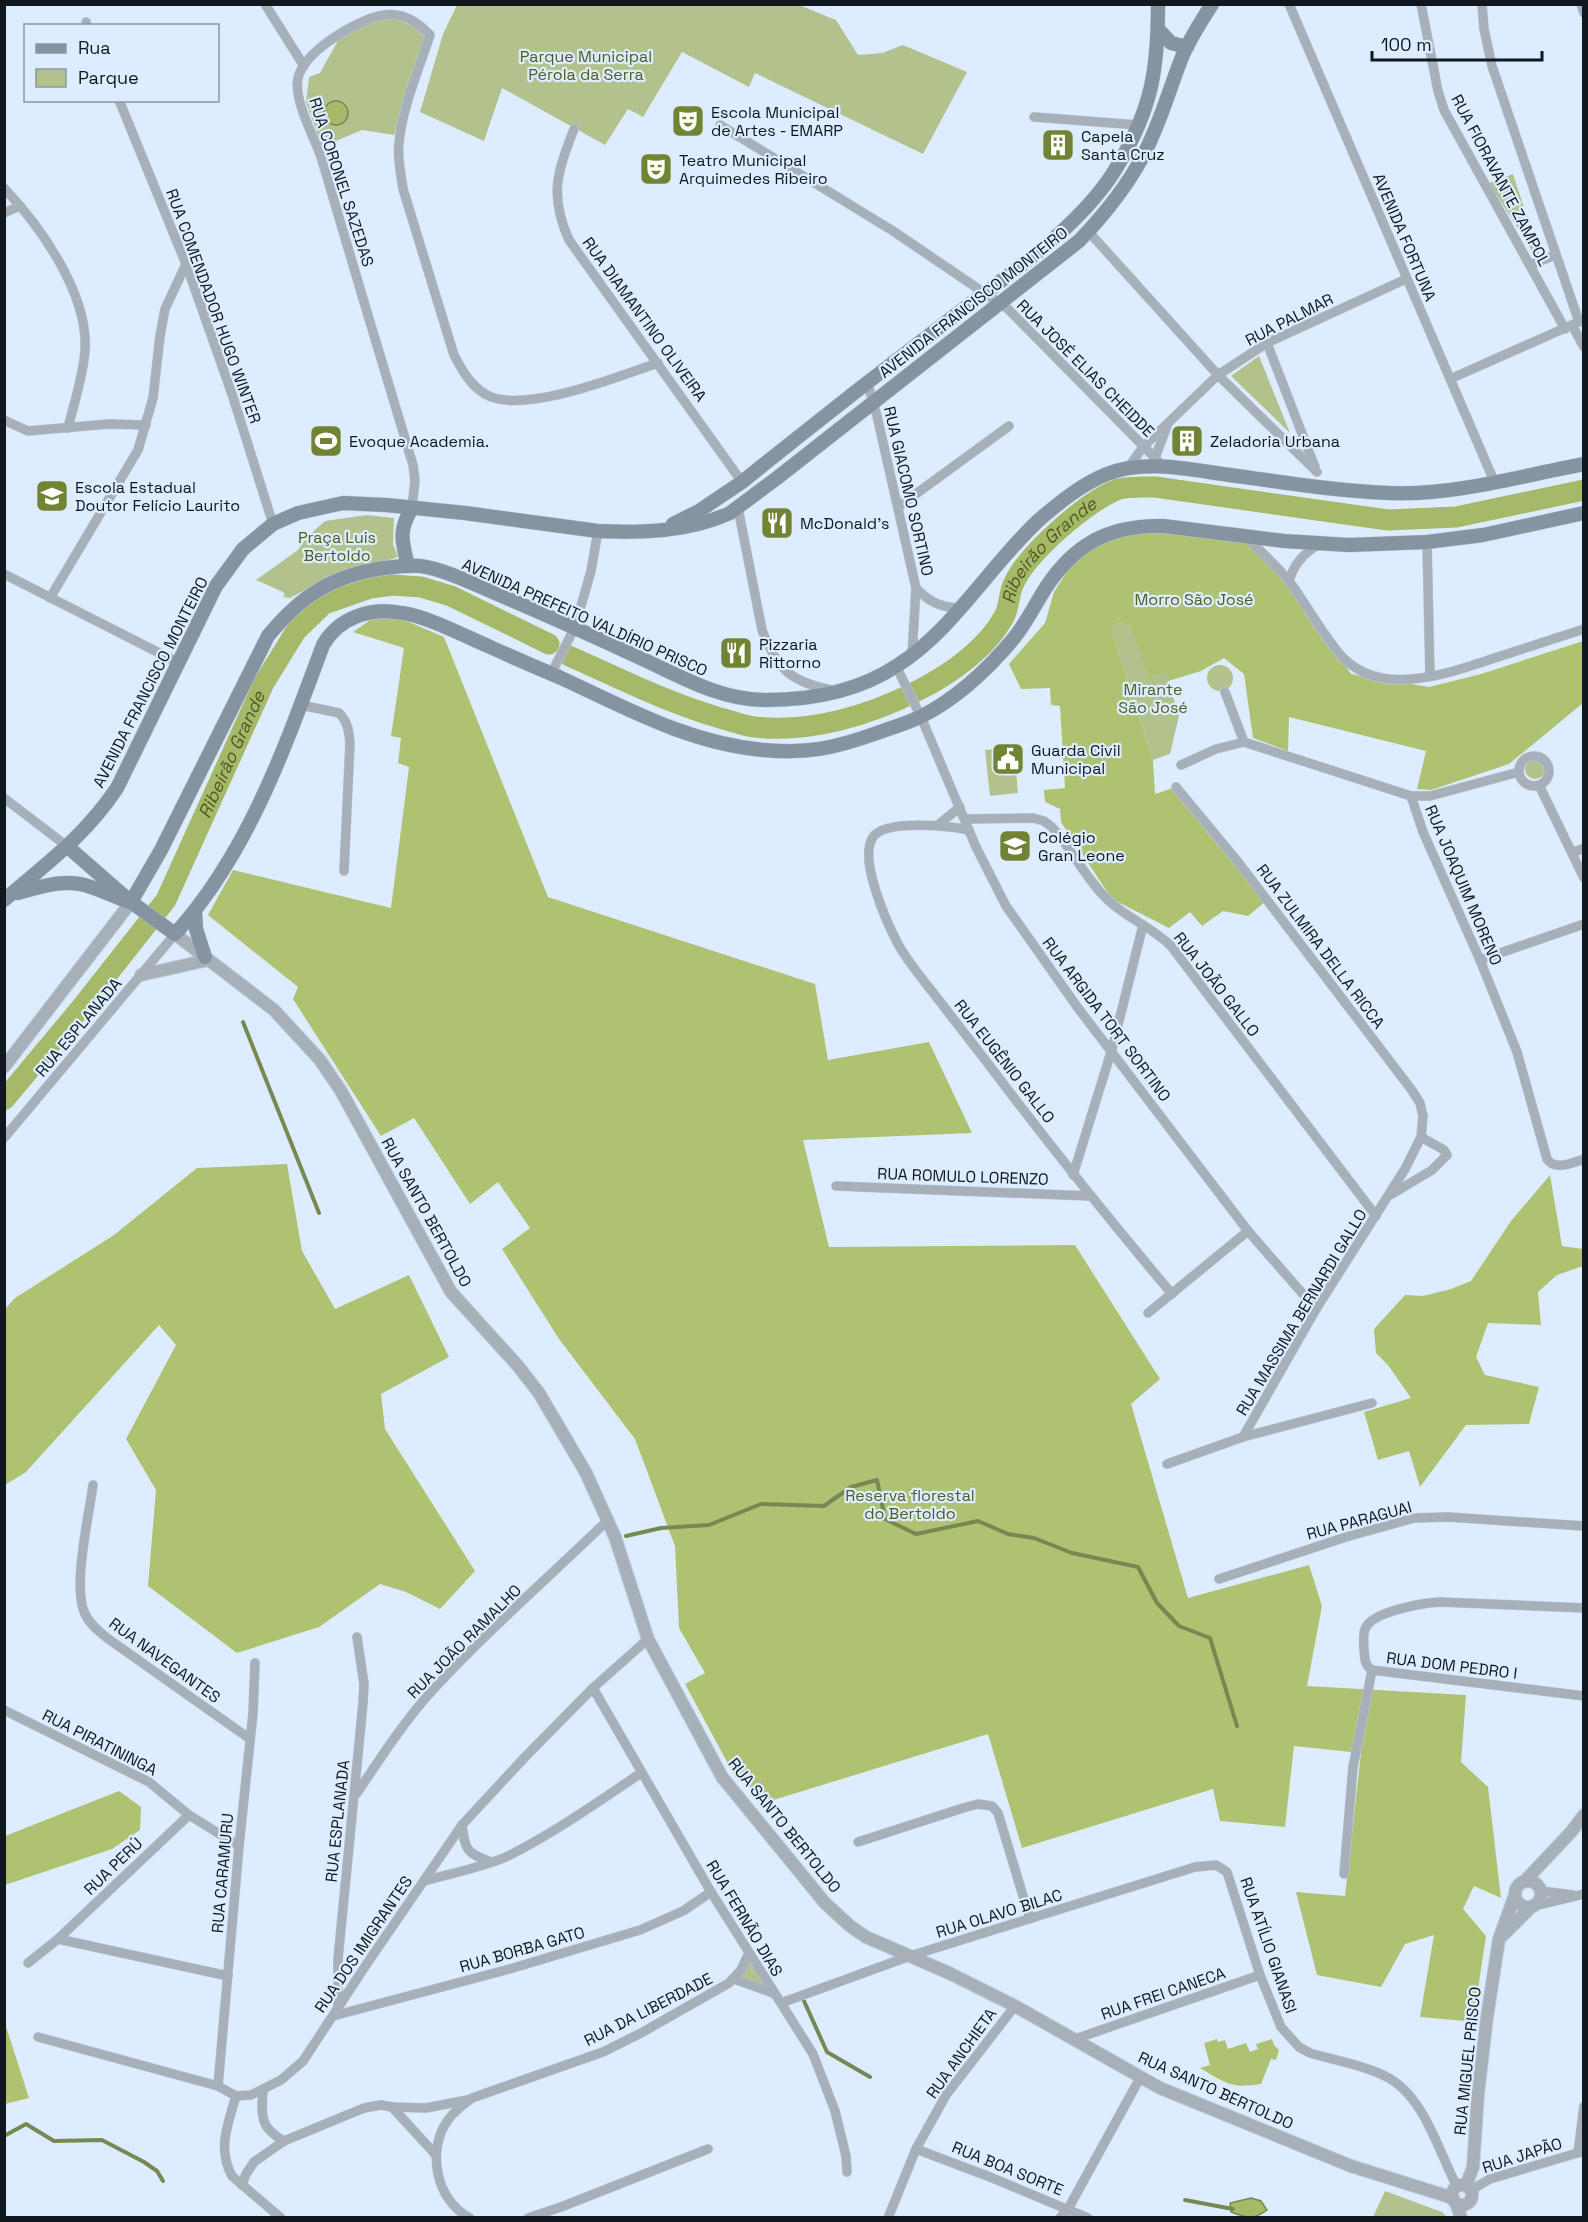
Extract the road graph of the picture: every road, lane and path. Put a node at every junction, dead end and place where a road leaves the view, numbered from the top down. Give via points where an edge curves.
1 (265, 4) edge
2 (1158, 4) edge
3 (1212, 4) edge
4 (1289, 4) edge
5 (1421, 4) edge
6 (1482, 4) edge
7 (1581, 4) edge
8 (1584, 13) edge
9 (1158, 29) junction
10 (1187, 47) junction
11 (304, 66) junction
12 (119, 102) edge
13 (1034, 117) dead end
14 (720, 125) dead end
15 (1138, 125) junction
16 (574, 129) dead end
17 (4, 188) edge
18 (20, 207) junction
19 (4, 213) edge
20 (1088, 231) junction
21 (1555, 255) junction
22 (186, 264) junction
23 (1530, 265) junction
24 (1406, 279) junction
25 (984, 292) junction
26 (1000, 303) junction
27 (1575, 324) edge
28 (1267, 343) junction
29 (1584, 347) edge
30 (658, 363) junction
31 (1218, 375) junction
32 (1450, 379) junction
33 (867, 382) junction
34 (873, 401) junction
35 (4, 420) edge
36 (146, 424) junction
37 (1168, 424) junction
38 (1009, 426) dead end
39 (68, 428) junction
40 (1143, 447) junction
41 (1159, 462) junction
42 (1584, 464) edge
43 (1128, 468) junction
44 (1494, 481) junction
45 (742, 482) junction
46 (898, 507) junction
47 (412, 508) junction
48 (738, 508) junction
49 (1584, 513) edge
50 (273, 524) junction
51 (661, 530) junction
52 (598, 531) junction
53 (1242, 535) junction
54 (1427, 542) junction
55 (1319, 544) junction
56 (408, 566) junction
57 (8, 576) edge
58 (1289, 582) junction
59 (4, 588) edge
60 (916, 588) junction
61 (50, 598) junction
62 (959, 608) junction
63 (575, 627) junction
64 (1584, 629) edge
65 (912, 655) junction
66 (179, 663) junction
67 (900, 673) junction
68 (551, 674) junction
69 (1430, 676) junction
70 (840, 691) junction
71 (1225, 692) dead end
72 (301, 705) junction
73 (921, 717) junction
74 (1244, 742) junction
75 (1181, 765) dead end
76 (1519, 772) junction
77 (1539, 785) junction
78 (1176, 787) dead end
79 (1411, 796) junction
80 (4, 798) edge
81 (960, 807) junction
82 (965, 819) junction
83 (938, 825) junction
84 (969, 830) junction
85 (68, 848) junction
86 (1584, 848) edge
87 (1572, 853) junction
88 (344, 871) dead end
89 (1584, 878) edge
90 (8, 898) edge
91 (137, 906) junction
92 (195, 912) junction
93 (1584, 924) edge
94 (1143, 925) junction
95 (175, 934) junction
96 (206, 958) junction
97 (1480, 960) junction
98 (141, 975) junction
99 (1112, 1050) junction
100 (6, 1062) edge
101 (1422, 1134) junction
102 (4, 1138) edge
103 (1584, 1159) edge
104 (1073, 1175) junction
105 (836, 1186) dead end
106 (1390, 1195) junction
107 (1090, 1196) junction
108 (1376, 1216) junction
109 (1248, 1231) junction
110 (1173, 1294) junction
111 (1316, 1309) junction
112 (1149, 1313) dead end
113 (1372, 1403) dead end
114 (1244, 1437) junction
115 (1167, 1464) dead end
116 (93, 1485) dead end
117 (608, 1520) junction
118 (1584, 1526) edge
119 (1220, 1579) dead end
120 (1584, 1608) edge
121 (357, 1637) dead end
122 (648, 1639) junction
123 (255, 1663) dead end
124 (1372, 1670) junction
125 (593, 1688) junction
126 (1584, 1696) edge
127 (4, 1710) edge
128 (250, 1740) junction
129 (641, 1773) junction
130 (356, 1795) junction
131 (189, 1815) junction
132 (1584, 1815) edge
133 (462, 1825) junction
134 (858, 1842) dead end
135 (239, 1846) junction
136 (1552, 1853) junction
137 (491, 1862) junction
138 (1227, 1872) joint
139 (1344, 1874) dead end
140 (424, 1881) junction
141 (1524, 1882) junction
142 (1540, 1888) junction
143 (711, 1892) junction
144 (1581, 1894) edge
145 (1515, 1895) junction
146 (1532, 1907) junction
147 (1030, 1919) junction
148 (58, 1939) junction
149 (1499, 1939) junction
150 (749, 1953) junction
151 (910, 1956) junction
152 (28, 1963) dead end
153 (1260, 1975) junction
154 (228, 1976) junction
155 (734, 1979) junction
156 (773, 1993) junction
157 (781, 2003) junction
158 (1015, 2006) junction
159 (335, 2013) junction
160 (38, 2037) dead end
161 (1075, 2039) junction
162 (1140, 2078) junction
163 (218, 2086) junction
164 (263, 2090) junction
165 (236, 2096) junction
166 (472, 2098) junction
167 (1584, 2106) edge
168 (392, 2107) junction
169 (284, 2141) junction
170 (708, 2149) dead end
171 (916, 2149) junction
172 (1581, 2152) edge
173 (436, 2155) junction
174 (847, 2172) dead end
175 (242, 2185) junction
176 (1461, 2194) junction
177 (561, 2207) junction
178 (1068, 2208) junction
179 (281, 2217) edge
180 (470, 2217) edge
181 (528, 2217) edge
182 (565, 2217) edge
183 (888, 2217) edge
184 (1060, 2217) edge
185 (1088, 2217) edge
186 (1461, 2217) edge
187 (1468, 2217) edge

1 - 11 street
2 - 9 main road, AVENIDA FRANCISCO MONTEIRO
3 - 10 main road, AVENIDA FRANCISCO MONTEIRO
4 - 24 street, AVENIDA FORTUNA
5 - 23 street, RUA FIORAVANTE ZAMPOL via 1444,110
6 - 21 street via 1492,66
7 - 8 street
9 - 10 main road via 1171,43
9 - 15 main road, AVENIDA FRANCISCO MONTEIRO via 1154,78
10 - 20 main road, AVENIDA FRANCISCO MONTEIRO via 1144,154 1114,201
11 - 30 street via 330,40 374,17 406,16 430,35 401,125 399,166 454,355 476,388 498,399 517,401 558,394
11 - 47 street, RUA CORONEL SAZEDAS via 298,76 298,92 413,465
12 - 22 street, RUA COMENDADOR HUGO WINTER
13 - 15 street
14 - 25 street, RUA JOSÉ ELIAS CHEIDDE via 829,190
15 - 25 main road, AVENIDA FRANCISCO MONTEIRO via 1118,165 1090,202 1064,229
16 - 30 street, RUA DIAMANTINO OLIVEIRA via 558,176 556,198 561,221 582,260
17 - 18 street
18 - 19 street
18 - 39 street via 58,258 71,285 84,330 85,350
20 - 26 main road, AVENIDA FRANCISCO MONTEIRO
20 - 31 street
21 - 23 street
21 - 27 street
22 - 36 street via 165,309
22 - 50 street, RUA COMENDADOR HUGO WINTER
23 - 27 street, RUA FIORAVANTE ZAMPOL
24 - 28 street, RUA PALMAR
24 - 32 street, AVENIDA FORTUNA
25 - 26 street, RUA JOSÉ ELIAS CHEIDDE
25 - 33 main road, AVENIDA FRANCISCO MONTEIRO
26 - 34 main road, AVENIDA FRANCISCO MONTEIRO
26 - 40 street, RUA JOSÉ ELIAS CHEIDDE
27 - 29 street
27 - 32 street
28 - 31 street, RUA PALMAR
28 - 31 street via 1317,472
30 - 45 street, RUA DIAMANTINO OLIVEIRA
31 - 37 street, RUA PALMAR
32 - 44 street, AVENIDA FORTUNA
33 - 34 street, RUA GIACOMO SORTINO
33 - 45 main road, AVENIDA FRANCISCO MONTEIRO
34 - 46 street, RUA GIACOMO SORTINO
34 - 48 main road, AVENIDA FRANCISCO MONTEIRO
35 - 39 street via 28,431
36 - 39 street
36 - 61 street via 127,472
37 - 40 street, RUA PALMAR
37 - 41 street, RUA PALMAR
38 - 46 street
40 - 41 street, RUA JOSÉ ELIAS CHEIDDE
40 - 43 street, RUA PALMAR
41 - 43 main road, AVENIDA PREFEITO VALDÍRIO PRISCO
41 - 44 main road, AVENIDA PREFEITO VALDÍRIO PRISCO via 1323,488 1387,493 1439,491
42 - 44 main road, AVENIDA PREFEITO VALDÍRIO PRISCO
43 - 62 main road, AVENIDA PREFEITO VALDÍRIO PRISCO via 1106,474 1052,508
45 - 51 main road, AVENIDA FRANCISCO MONTEIRO via 699,511
46 - 60 street, RUA GIACOMO SORTINO
47 - 50 main road, AVENIDA FRANCISCO MONTEIRO via 343,503 298,513
47 - 52 main road, AVENIDA FRANCISCO MONTEIRO
47 - 56 main road via 402,528
48 - 51 main road, AVENIDA FRANCISCO MONTEIRO via 709,521
48 - 70 street via 767,642 793,678
49 - 54 main road via 1483,535
50 - 66 main road, AVENIDA FRANCISCO MONTEIRO via 243,549 220,579
51 - 52 main road, AVENIDA FRANCISCO MONTEIRO
52 - 63 street
53 - 55 main road
53 - 58 street
53 - 73 main road via 1143,526 1098,538 1064,563 1014,637 988,666 962,690
54 - 55 main road
54 - 69 street
55 - 58 street via 1295,565
56 - 63 main road, AVENIDA PREFEITO VALDÍRIO PRISCO via 446,574
56 - 91 main road, AVENIDA PREFEITO VALDÍRIO PRISCO via 338,579 295,606 268,636
57 - 59 street
57 - 61 street
58 - 69 street via 1353,667 1386,679
60 - 62 street via 937,605
60 - 65 street, RUA GIACOMO SORTINO
61 - 66 street
62 - 65 main road, AVENIDA PREFEITO VALDÍRIO PRISCO
63 - 68 street
63 - 70 main road, AVENIDA PREFEITO VALDÍRIO PRISCO via 732,697 804,699
64 - 69 street
65 - 67 main road, AVENIDA PREFEITO VALDÍRIO PRISCO
66 - 85 main road, AVENIDA FRANCISCO MONTEIRO via 117,788 102,812
67 - 70 main road, AVENIDA PREFEITO VALDÍRIO PRISCO
67 - 73 street, RUA ARGIDA TORT SORTINO
68 - 72 main road via 449,629 404,613 375,611 352,618 329,634
68 - 73 main road via 671,729 728,746 762,750 797,753 828,749
71 - 74 street
72 - 88 street via 339,713 347,724 350,743
72 - 92 main road via 240,844
73 - 81 street, RUA ARGIDA TORT SORTINO
74 - 75 street via 1216,749
74 - 79 street, RUA JOAQUIM MORENO
76 - 77 street via 1526,784
76 - 77 street via 1521,762 1529,756 1543,758 1549,765 1549,775
76 - 79 street via 1430,796
77 - 87 street
78 - 101 street, RUA ZULMIRA DELLA RICCA via 1411,1089 1420,1103
79 - 97 street, RUA JOAQUIM MORENO via 1422,832
80 - 85 street
81 - 82 street, RUA ARGIDA TORT SORTINO
81 - 83 street
82 - 84 street, RUA ARGIDA TORT SORTINO
82 - 94 street, RUA JOÃO GALLO via 1044,821 1109,900
83 - 84 street
83 - 104 street, RUA EUGÊNIO GALLO via 886,828 872,838 873,886 885,918 900,947
84 - 99 street, RUA ARGIDA TORT SORTINO via 1006,906
85 - 90 main road, AVENIDA FRANCISCO MONTEIRO
85 - 91 main road
86 - 87 street
87 - 89 street
90 - 91 main road via 40,886 75,883
91 - 95 main road, RUA SANTO BERTOLDO
91 - 100 street, AVENIDA PREFEITO VALDÍRIO PRISCO via 103,941
92 - 95 main road
92 - 96 main road
93 - 97 street
94 - 99 street
94 - 108 street, RUA JOÃO GALLO via 1171,946
95 - 96 street, RUA SANTO BERTOLDO
95 - 98 street, RUA ESPLANADA
96 - 98 street
96 - 117 street, RUA SANTO BERTOLDO via 274,1010 320,1060 341,1091 451,1292 539,1393 586,1473
97 - 103 street, RUA JOAQUIM MORENO via 1525,1074 1547,1159 1552,1164
98 - 102 street, RUA ESPLANADA
99 - 104 street
99 - 109 street, RUA ARGIDA TORT SORTINO
101 - 106 street, RUA MASSIMA BERNARDI GALLO
101 - 106 street via 1447,1155 1432,1170
104 - 107 street, RUA EUGÊNIO GALLO
105 - 107 street, RUA ROMULO LORENZO
106 - 108 street, RUA MASSIMA BERNARDI GALLO
107 - 110 street, RUA EUGÊNIO GALLO
108 - 111 street, RUA MASSIMA BERNARDI GALLO
109 - 110 street
109 - 111 street, RUA ARGIDA TORT SORTINO
110 - 112 street
111 - 114 street, RUA MASSIMA BERNARDI GALLO
113 - 114 street
114 - 115 street, RUA MASSIMA BERNARDI GALLO
116 - 128 street, RUA NAVEGANTES via 81,1566 85,1614 107,1638
117 - 122 street, RUA SANTO BERTOLDO
117 - 130 street, RUA JOÃO RAMALHO via 429,1695
118 - 119 street, RUA PARAGUAI via 1414,1518
120 - 124 street, RUA DOM PEDRO I via 1440,1602 1399,1610 1374,1618 1366,1626 1365,1661
121 - 130 street, RUA ESPLANADA via 364,1684
122 - 125 street, RUA DOS IMIGRANTES
122 - 151 street, RUA SANTO BERTOLDO via 722,1776 825,1903 866,1937
123 - 128 street, RUA CARAMURU
124 - 126 street, RUA DOM PEDRO I
124 - 139 street via 1353,1767
125 - 129 street, RUA FERNÃO DIAS
125 - 133 street, RUA DOS IMIGRANTES
127 - 131 street, RUA PIRATININGA via 149,1782
128 - 135 street, RUA CARAMURU
129 - 137 street via 551,1832
129 - 143 street, RUA FERNÃO DIAS
130 - 159 street, RUA ESPLANADA
131 - 135 street, RUA PIRATININGA
131 - 148 street, RUA PERÚ
132 - 136 street, RUA MIGUEL PRISCO
133 - 137 street via 466,1848 474,1856
133 - 140 street, RUA DOS IMIGRANTES
134 - 147 street via 963,1808 992,1806 998,1813
135 - 154 street, RUA CARAMURU
136 - 141 street, RUA MIGUEL PRISCO
136 - 142 street, RUA MIGUEL PRISCO
137 - 140 street
138 - 147 street, RUA OLAVO BILAC via 1216,1865 1195,1867
138 - 153 street, RUA ATÍLIO GIANASI
140 - 159 street, RUA DOS IMIGRANTES
141 - 142 street via 1532,1881
141 - 145 street, RUA MIGUEL PRISCO
142 - 144 street
142 - 146 street, RUA MIGUEL PRISCO via 1540,1900
143 - 150 street, RUA FERNÃO DIAS
143 - 159 street, RUA BORBA GATO via 663,1922 640,1930 513,1968
144 - 146 street
145 - 146 street via 1521,1906
145 - 149 street, RUA MIGUEL PRISCO
146 - 149 street, RUA MIGUEL PRISCO
147 - 151 street, RUA OLAVO BILAC
148 - 152 street, RUA PERÚ
148 - 154 street
149 - 176 street, RUA MIGUEL PRISCO via 1485,2028 1473,2167
150 - 155 street, RUA DA LIBERDADE
150 - 156 street, RUA FERNÃO DIAS
151 - 157 street, RUA OLAVO BILAC
151 - 158 street, RUA SANTO BERTOLDO
153 - 161 street, RUA FREI CANECA
153 - 176 street, RUA ATÍLIO GIANASI via 1281,2027 1299,2047 1384,2075 1410,2095
154 - 163 street, RUA CARAMURU
155 - 156 street, RUA DA LIBERDADE
155 - 166 street, RUA DA LIBERDADE via 603,2052
156 - 157 street, RUA FERNÃO DIAS
157 - 174 street, RUA FERNÃO DIAS via 813,2054 826,2084
158 - 161 street, RUA SANTO BERTOLDO
158 - 171 street, RUA ANCHIETA via 946,2095
159 - 164 street, RUA DOS IMIGRANTES via 303,2061
160 - 163 street
161 - 162 street, RUA SANTO BERTOLDO
162 - 176 street, RUA SANTO BERTOLDO via 1351,2166
162 - 178 street
163 - 165 street
164 - 165 street, RUA DOS IMIGRANTES
164 - 169 street via 261,2114 266,2127
165 - 175 street via 224,2156 232,2176
166 - 168 street, RUA DA LIBERDADE via 426,2108
166 - 173 street, RUA DA LIBERDADE via 446,2122
167 - 172 street
168 - 169 street, RUA DA LIBERDADE via 364,2108
168 - 173 street
169 - 175 street, RUA DA LIBERDADE via 254,2162
170 - 177 street
171 - 178 street, RUA BOA SORTE
171 - 183 street, RUA ANCHIETA
172 - 176 street, RUA JAPÃO via 1490,2179
173 - 180 street, RUA DA LIBERDADE via 444,2192 451,2204
175 - 179 street
176 - 186 street
176 - 187 street, RUA MIGUEL PRISCO
177 - 181 street
177 - 182 street
178 - 184 street
178 - 185 street, RUA BOA SORTE

